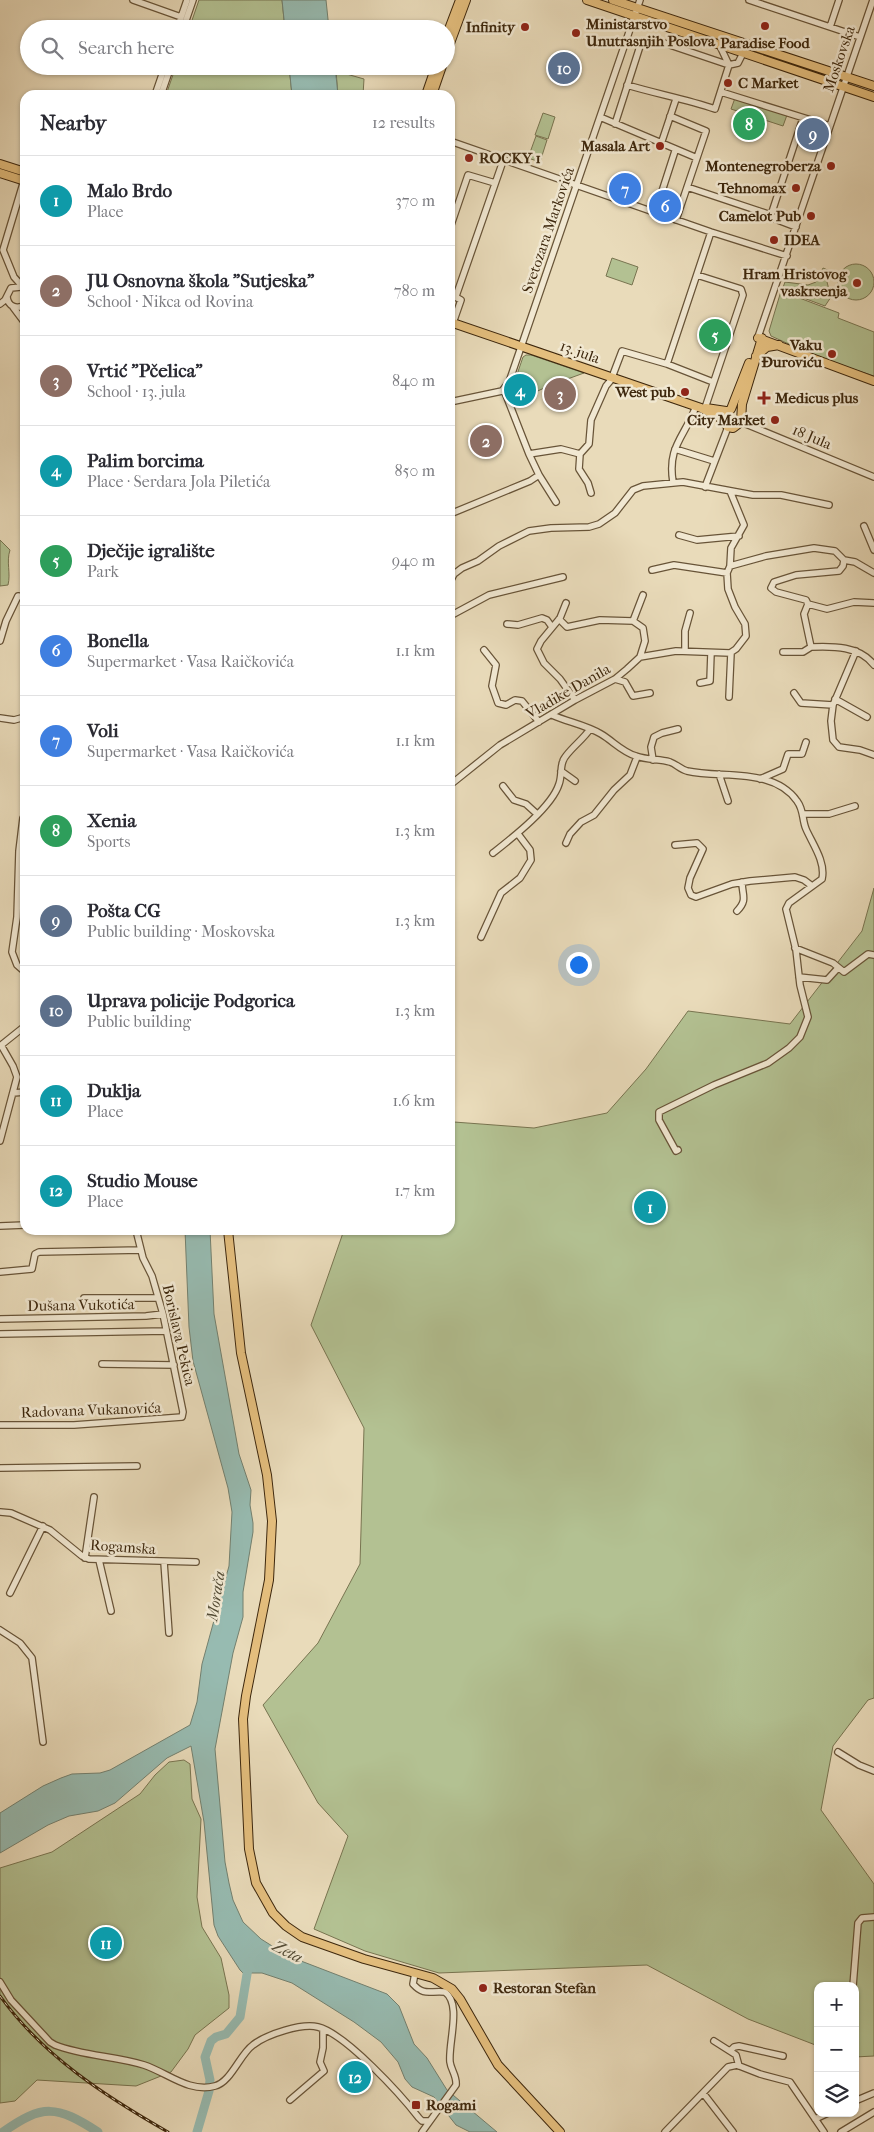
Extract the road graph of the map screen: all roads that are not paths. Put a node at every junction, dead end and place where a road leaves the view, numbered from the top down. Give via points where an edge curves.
1 (133, 0) edge
2 (186, 0) edge
3 (193, 0) edge
4 (460, 0) edge
5 (466, 0) edge
6 (587, 0) edge
7 (613, 0) edge
8 (640, 0) edge
9 (839, 0) edge
10 (873, 0) edge
11 (753, 1) edge
12 (636, 12) junction
13 (181, 17) junction
14 (180, 20) edge
15 (186, 20) edge
16 (452, 20) edge
17 (830, 27) junction
18 (455, 30) edge
19 (860, 37) junction
20 (719, 44) junction
21 (743, 53) junction
22 (729, 66) junction
23 (164, 75) edge
24 (166, 75) edge
25 (433, 75) edge
26 (439, 75) edge
27 (847, 78) junction
28 (627, 85) junction
29 (874, 86) edge
30 (844, 87) junction
31 (157, 90) edge
32 (162, 90) edge
33 (428, 90) edge
34 (434, 90) edge
35 (721, 92) junction
36 (874, 97) edge
37 (676, 99) junction
38 (670, 116) junction
39 (600, 118) junction
40 (803, 118) junction
41 (615, 124) junction
42 (830, 126) junction
43 (455, 143) edge
44 (661, 144) junction
45 (675, 151) junction
46 (697, 158) junction
47 (503, 161) junction
48 (0, 164) edge
49 (20, 170) edge
50 (0, 173) edge
51 (20, 178) edge
52 (495, 184) junction
53 (576, 186) junction
54 (687, 187) junction
55 (20, 195) edge
56 (455, 213) edge
57 (655, 213) junction
58 (771, 216) junction
59 (676, 220) junction
60 (796, 227) junction
61 (711, 232) junction
62 (787, 256) junction
63 (9, 268) junction
64 (697, 275) junction
65 (20, 284) edge
66 (20, 287) edge
67 (455, 289) edge
68 (8, 293) junction
69 (455, 296) edge
70 (0, 305) edge
71 (12, 306) junction
72 (20, 307) edge
73 (455, 313) edge
74 (20, 316) edge
75 (455, 323) edge
76 (761, 335) junction
77 (781, 345) junction
78 (522, 346) junction
79 (756, 356) junction
80 (667, 364) junction
81 (612, 378) junction
82 (874, 381) edge
83 (713, 382) junction
84 (504, 390) junction
85 (455, 401) edge
86 (702, 408) junction
87 (729, 410) junction
88 (740, 418) junction
89 (725, 424) junction
90 (676, 449) junction
91 (529, 454) junction
92 (580, 454) junction
93 (714, 461) junction
94 (539, 475) junction
95 (874, 477) edge
96 (674, 482) junction
97 (705, 487) junction
98 (730, 491) junction
99 (591, 493) dead end
100 (556, 502) dead end
101 (829, 505) dead end
102 (455, 512) edge
103 (864, 526) dead end
104 (679, 535) dead end
105 (739, 536) junction
106 (874, 550) edge
107 (844, 560) junction
108 (730, 566) junction
109 (652, 570) dead end
110 (455, 573) edge
111 (727, 573) junction
112 (874, 573) edge
113 (563, 577) dead end
114 (644, 595) dead end
115 (20, 596) edge
116 (566, 603) dead end
117 (874, 603) edge
118 (808, 604) junction
119 (455, 613) edge
120 (690, 613) dead end
121 (559, 619) junction
122 (633, 621) junction
123 (507, 624) dead end
124 (552, 627) junction
125 (0, 642) edge
126 (811, 647) junction
127 (484, 650) dead end
128 (685, 651) junction
129 (856, 651) junction
130 (783, 652) dead end
131 (711, 653) junction
132 (731, 653) junction
133 (640, 657) junction
134 (874, 665) edge
135 (615, 679) junction
136 (700, 683) dead end
137 (650, 693) dead end
138 (794, 693) dead end
139 (729, 697) dead end
140 (575, 700) junction
141 (834, 702) junction
142 (552, 715) junction
143 (867, 717) dead end
144 (0, 718) edge
145 (20, 718) edge
146 (539, 722) junction
147 (590, 729) junction
148 (678, 729) dead end
149 (806, 742) dead end
150 (874, 755) edge
151 (638, 757) junction
152 (654, 760) junction
153 (561, 771) junction
154 (719, 774) junction
155 (760, 779) junction
156 (455, 781) edge
157 (575, 781) dead end
158 (503, 786) dead end
159 (728, 801) dead end
160 (855, 806) dead end
161 (537, 814) junction
162 (803, 814) junction
163 (518, 834) junction
164 (20, 842) edge
165 (566, 842) dead end
166 (675, 845) dead end
167 (493, 853) dead end
168 (742, 882) junction
169 (812, 886) junction
170 (737, 910) dead end
171 (481, 937) dead end
172 (796, 948) junction
173 (874, 954) edge
174 (20, 968) edge
175 (838, 968) junction
176 (799, 977) junction
177 (20, 1030) edge
178 (0, 1045) edge
179 (20, 1092) edge
180 (13, 1093) junction
181 (0, 1141) edge
182 (678, 1150) dead end
183 (20, 1225) edge
184 (0, 1226) edge
185 (137, 1235) edge
186 (229, 1235) edge
187 (141, 1250) junction
188 (0, 1272) edge
189 (84, 1298) dead end
190 (158, 1298) junction
191 (163, 1314) junction
192 (0, 1319) edge
193 (166, 1331) junction
194 (0, 1334) edge
195 (102, 1364) dead end
196 (174, 1365) junction
197 (182, 1417) joint
198 (0, 1425) edge
199 (136, 1466) dead end
200 (0, 1468) edge
201 (94, 1497) dead end
202 (0, 1512) edge
203 (43, 1526) junction
204 (85, 1558) junction
205 (99, 1560) junction
206 (164, 1562) junction
207 (196, 1562) dead end
208 (10, 1593) dead end
209 (111, 1611) dead end
210 (0, 1630) edge
211 (169, 1633) dead end
212 (43, 1742) dead end
213 (838, 1752) dead end
214 (874, 1771) edge
215 (874, 1917) edge
216 (417, 1976) junction
217 (0, 1982) edge
218 (853, 1982) edge
219 (323, 2029) junction
220 (714, 2041) dead end
221 (730, 2051) junction
222 (783, 2056) dead end
223 (739, 2066) junction
224 (874, 2093) edge
225 (703, 2094) junction
226 (859, 2099) edge
227 (290, 2100) dead end
228 (874, 2112) edge
229 (819, 2117) edge
230 (815, 2119) junction
231 (429, 2121) junction
232 (422, 2132) edge
233 (560, 2132) edge
234 (664, 2132) edge
235 (733, 2132) edge
236 (824, 2132) edge
237 (841, 2132) edge

1 - 13 street
2 - 13 street
3 - 15 street
4 - 16 main road
5 - 18 main road
6 - 12 main road
7 - 12 main road
8 - 12 street, Svetozara Markovića
9 - 17 street, Moskovska
10 - 19 street, Moskovska
11 - 17 street
12 - 20 main road
12 - 27 main road
12 - 39 street, Svetozara Markovića
13 - 14 street
17 - 19 street
19 - 27 street, Moskovska
20 - 21 main road
20 - 22 street
21 - 22 street via 738,63
21 - 30 main road
22 - 28 street via 652,39 641,43
22 - 35 street
23 - 31 street
24 - 32 street
25 - 33 main road
26 - 34 main road
27 - 29 main road
27 - 30 street, Moskovska
28 - 37 street
28 - 41 street
30 - 36 main road
30 - 42 street, Moskovska
35 - 37 street via 714,109
35 - 40 street
37 - 38 street
38 - 44 street
38 - 46 street via 706,130
39 - 41 street
39 - 53 street, Svetozara Markovića
40 - 42 street
40 - 58 street
41 - 44 street
42 - 60 street, Moskovska
43 - 47 street
44 - 45 street
45 - 46 street
45 - 57 street
46 - 54 street
47 - 52 street
47 - 53 street
48 - 49 main road
50 - 51 main road
52 - 56 street via 468,175
52 - 67 street
53 - 57 street
53 - 78 street, Svetozara Markovića
54 - 58 street
54 - 59 street
55 - 63 street via 3,248
57 - 59 street
58 - 60 street
59 - 61 street
60 - 62 street, Moskovska
61 - 62 street
61 - 64 street
62 - 76 street, Moskovska
63 - 65 street
63 - 68 street via 11,283
64 - 80 street
64 - 83 street via 743,292
66 - 68 street via 15,286
68 - 70 street
68 - 71 street
69 - 73 street via 461,300
70 - 71 street
71 - 72 street
71 - 74 street
75 - 78 main road, 13. jula
76 - 77 main road
76 - 79 main road, Moskovska
76 - 87 main road, Moskovska
77 - 79 main road via 767,347
77 - 82 main road
78 - 81 main road, 13. jula
78 - 84 street, Svetozara Markovića
79 - 88 main road, Moskovska
80 - 81 street via 622,351
80 - 83 street
81 - 86 main road, 13. jula
81 - 92 street via 590,420 589,444
83 - 86 street
84 - 85 street
84 - 91 street
86 - 87 main road
86 - 89 main road
86 - 90 street via 681,433
87 - 88 main road
87 - 89 main road, Moskovska via 723,415
88 - 89 main road via 736,427
88 - 95 street, 18 Jula
89 - 93 street
90 - 93 street
90 - 96 street via 671,464
91 - 92 street via 561,449
91 - 94 street
92 - 99 street via 579,470
93 - 97 street
94 - 100 street
94 - 102 street
96 - 97 street
96 - 110 street via 633,490 618,510 599,524 522,534
97 - 98 street
98 - 101 street via 781,495
98 - 105 street via 743,521
103 - 106 street
104 - 105 street via 697,540
105 - 108 street via 732,548
107 - 108 street via 834,551 814,548
107 - 112 street via 855,562
107 - 118 street via 839,571 796,575 772,584 773,591 804,598
108 - 111 street
109 - 111 street via 674,566
111 - 132 street via 728,590 745,624 746,633
113 - 119 street via 489,595
114 - 122 street
115 - 125 street via 6,621
116 - 121 street
117 - 118 street via 854,602 827,609
118 - 126 street via 804,614
120 - 128 street via 684,631
121 - 122 street via 570,627 610,619
121 - 124 street
122 - 133 street via 645,632
123 - 124 street via 518,625 542,618
124 - 140 street via 538,645 538,652
126 - 129 street via 830,646
126 - 130 street via 803,652
127 - 146 street via 496,665 492,686 498,703 506,705 515,700 522,701
128 - 131 street
128 - 133 street
129 - 134 street
129 - 141 street
131 - 132 street
131 - 136 street via 710,681
132 - 139 street
133 - 135 street, Vladike Danila
135 - 137 street via 625,682 633,696
135 - 140 street, Vladike Danila
138 - 141 street via 801,703
140 - 142 street, Vladike Danila
141 - 143 street
141 - 150 street via 830,721 834,744
142 - 146 street, Vladike Danila
142 - 147 street
144 - 145 street
146 - 156 street, Vladike Danila via 500,745
147 - 151 street
147 - 153 street via 564,759
148 - 152 street via 654,737 651,747
149 - 155 street via 802,754 788,754 783,769
151 - 152 street
151 - 165 street via 630,775 594,815 581,822
152 - 154 street via 670,762 686,771
153 - 157 street
153 - 161 street via 559,785
154 - 155 street
154 - 159 street
155 - 162 street via 787,790
158 - 161 street via 514,800 526,804
160 - 162 street via 828,814
161 - 163 street
162 - 169 street via 823,876
163 - 167 street
163 - 171 street via 530,850 531,860 520,878 501,893
164 - 174 street via 12,952
166 - 168 street via 697,844 703,849 690,878 688,888 691,895 700,896
168 - 169 street via 795,878
168 - 170 street via 745,898
169 - 172 street via 789,903 786,909
172 - 175 street
172 - 176 street
173 - 175 street via 868,954 844,972
175 - 176 street via 827,980
176 - 182 street via 808,1017 795,1043 768,1063 659,1112 659,1120
177 - 178 street
178 - 180 street via 16,1074
179 - 180 street
180 - 181 street
183 - 184 street
185 - 187 street, Borislava Pekica
186 - 216 main road via 241,1353 267,1475 272,1521 270,1578 243,1719 248,1850 253,1873 269,1908 296,1934
187 - 188 street via 45,1251 35,1254 32,1269
187 - 190 street, Borislava Pekica
189 - 190 street
190 - 191 street, Borislava Pekica
191 - 192 street, Dušana Vukotića
191 - 193 street, Borislava Pekica
193 - 194 street
193 - 196 street, Borislava Pekica
195 - 196 street
196 - 197 street, Borislava Pekica
197 - 198 street, Radovana Vukanovića via 74,1426
199 - 200 street
201 - 204 street
202 - 203 street, Rogamska
203 - 204 street, Rogamska
203 - 208 street
204 - 205 street, Rogamska
205 - 206 street, Rogamska
205 - 209 street
206 - 207 street, Rogamska
206 - 211 street
210 - 212 street via 24,1647 32,1658
213 - 214 street
215 - 218 street via 862,1918 858,1922
216 - 231 street via 416,1987 423,1992 443,1992 454,2006 450,2062 456,2079 455,2088
216 - 233 main road via 442,1982 456,1992 498,2066
217 - 219 street via 11,2000 55,2045 142,2065 186,2085 204,2088 223,2082 249,2048 263,2038 303,2026
219 - 227 street via 320,2062 324,2071
219 - 231 street via 370,2065 422,2121
220 - 221 street
221 - 222 street via 739,2046
221 - 223 street via 738,2057
223 - 225 street via 728,2067
223 - 230 street via 790,2082
224 - 226 street
225 - 234 street
225 - 235 street
228 - 237 street
229 - 230 street
230 - 236 street
231 - 232 street

